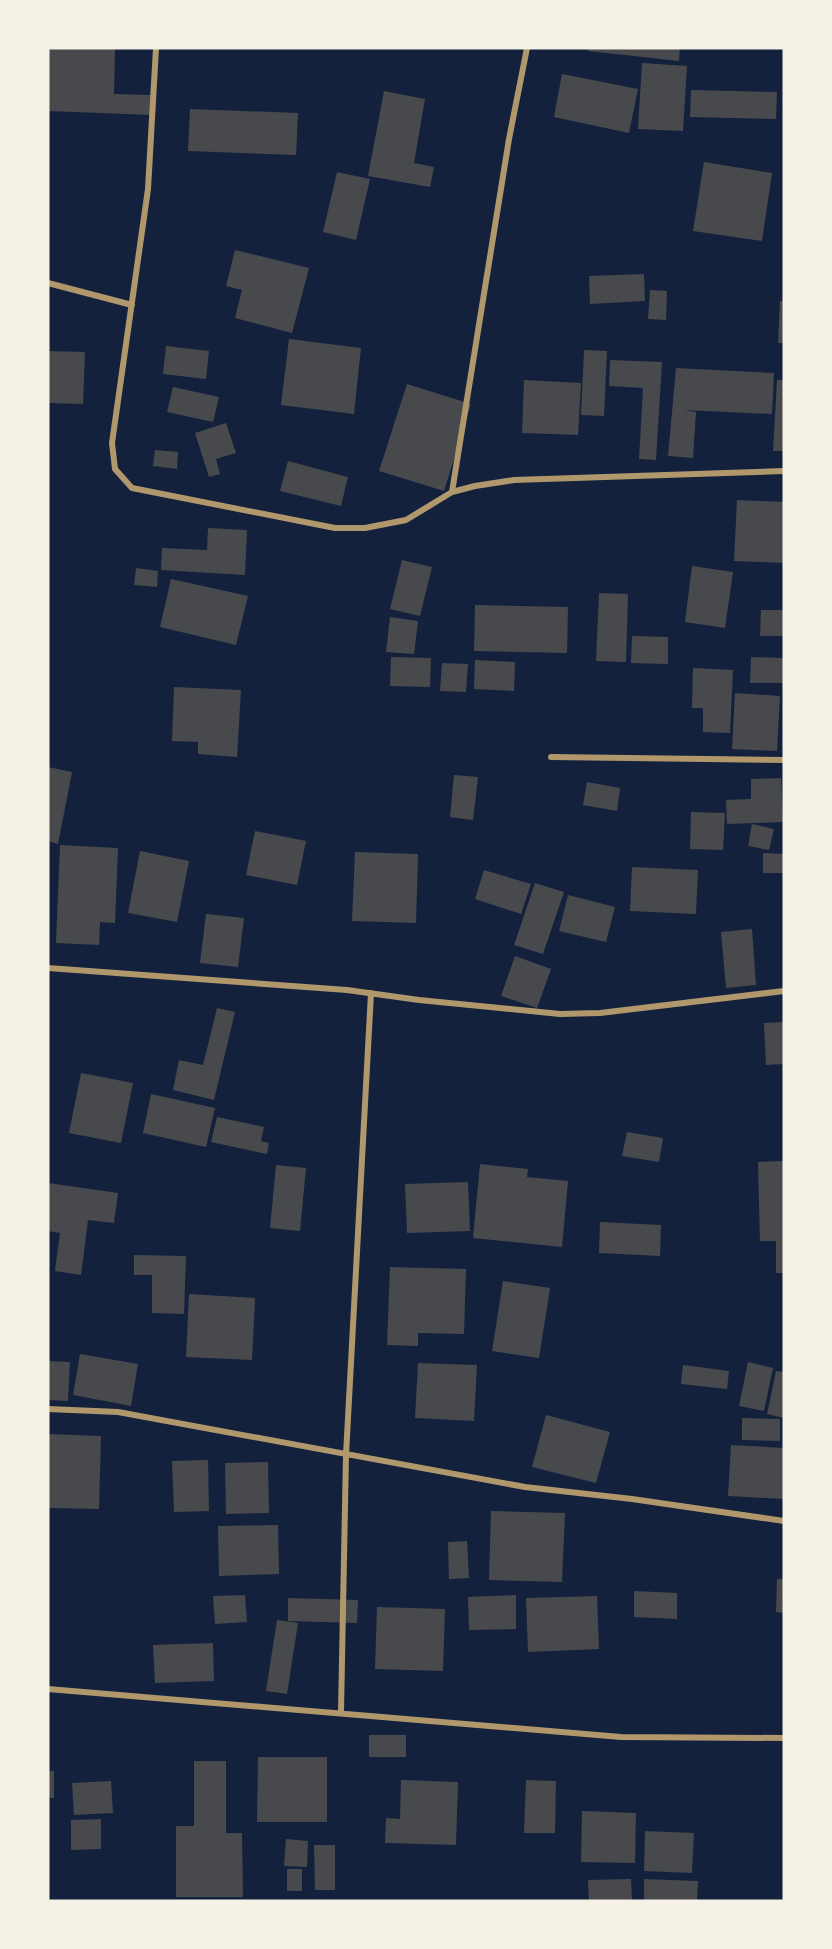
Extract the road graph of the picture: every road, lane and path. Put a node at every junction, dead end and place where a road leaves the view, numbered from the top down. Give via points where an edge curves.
1 (156, 48) edge
2 (527, 48) edge
3 (48, 283) edge
4 (132, 305) junction
5 (784, 471) edge
6 (452, 492) junction
7 (551, 756) dead end
8 (784, 760) edge
9 (48, 968) edge
10 (784, 991) edge
11 (371, 993) junction
12 (48, 1409) edge
13 (346, 1455) junction
14 (784, 1521) edge
15 (48, 1689) edge
16 (341, 1712) junction
17 (784, 1738) edge

1 - 4 street via 148,189
2 - 6 street
3 - 4 street
4 - 6 street via 112,443 115,469 132,488 335,528 366,528 406,520
5 - 6 street via 514,480
7 - 8 street
9 - 11 street
10 - 11 street via 600,1013 560,1014
11 - 13 street
12 - 13 street via 118,1412
13 - 14 street via 525,1487
13 - 16 street
15 - 16 street
16 - 17 street via 621,1737

